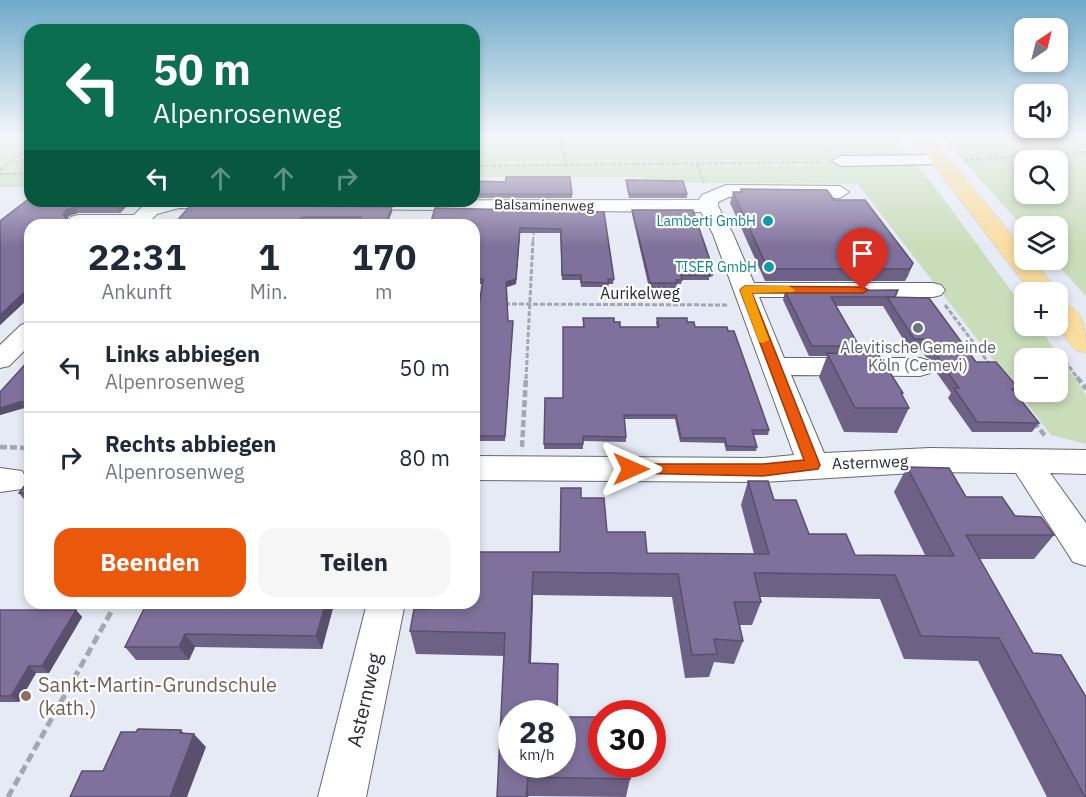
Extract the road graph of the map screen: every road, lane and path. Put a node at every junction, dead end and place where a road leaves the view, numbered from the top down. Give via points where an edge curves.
1 (6, 172) edge
2 (950, 172) edge
3 (24, 173) edge
4 (840, 192) dead end
5 (480, 205) edge
6 (535, 205) junction
7 (708, 206) junction
8 (160, 207) edge
9 (141, 219) edge
10 (1037, 282) edge
11 (933, 290) joint
12 (748, 298) junction
13 (496, 304) edge
14 (530, 304) junction
15 (1068, 322) edge
16 (1086, 344) edge
17 (773, 366) junction
18 (920, 367) dead end
19 (996, 372) edge
20 (1031, 418) edge
21 (0, 447) edge
22 (24, 447) edge
23 (1024, 460) junction
24 (1075, 461) edge
25 (813, 465) junction
26 (480, 468) edge
27 (521, 469) junction
28 (1086, 550) edge
29 (113, 609) edge
30 (385, 609) edge
31 (8, 797) edge
32 (342, 797) edge

1 - 3 path
2 - 10 main road
4 - 7 street via 726,191 709,199
5 - 6 street, Balsaminenweg
6 - 7 street, Balsaminenweg
6 - 14 path
7 - 12 street
8 - 9 street, Balsaminenweg
11 - 12 street
11 - 19 path
12 - 14 path, Aurikelweg
12 - 17 street
13 - 14 path, Aurikelweg
14 - 27 path
15 - 16 main road
17 - 18 street
17 - 25 street
20 - 24 path
21 - 22 path
23 - 24 street, Asternweg
23 - 25 street, Asternweg
23 - 28 street
25 - 27 street, Asternweg via 763,470
26 - 27 street, Asternweg
29 - 31 path
30 - 32 street, Asternweg

